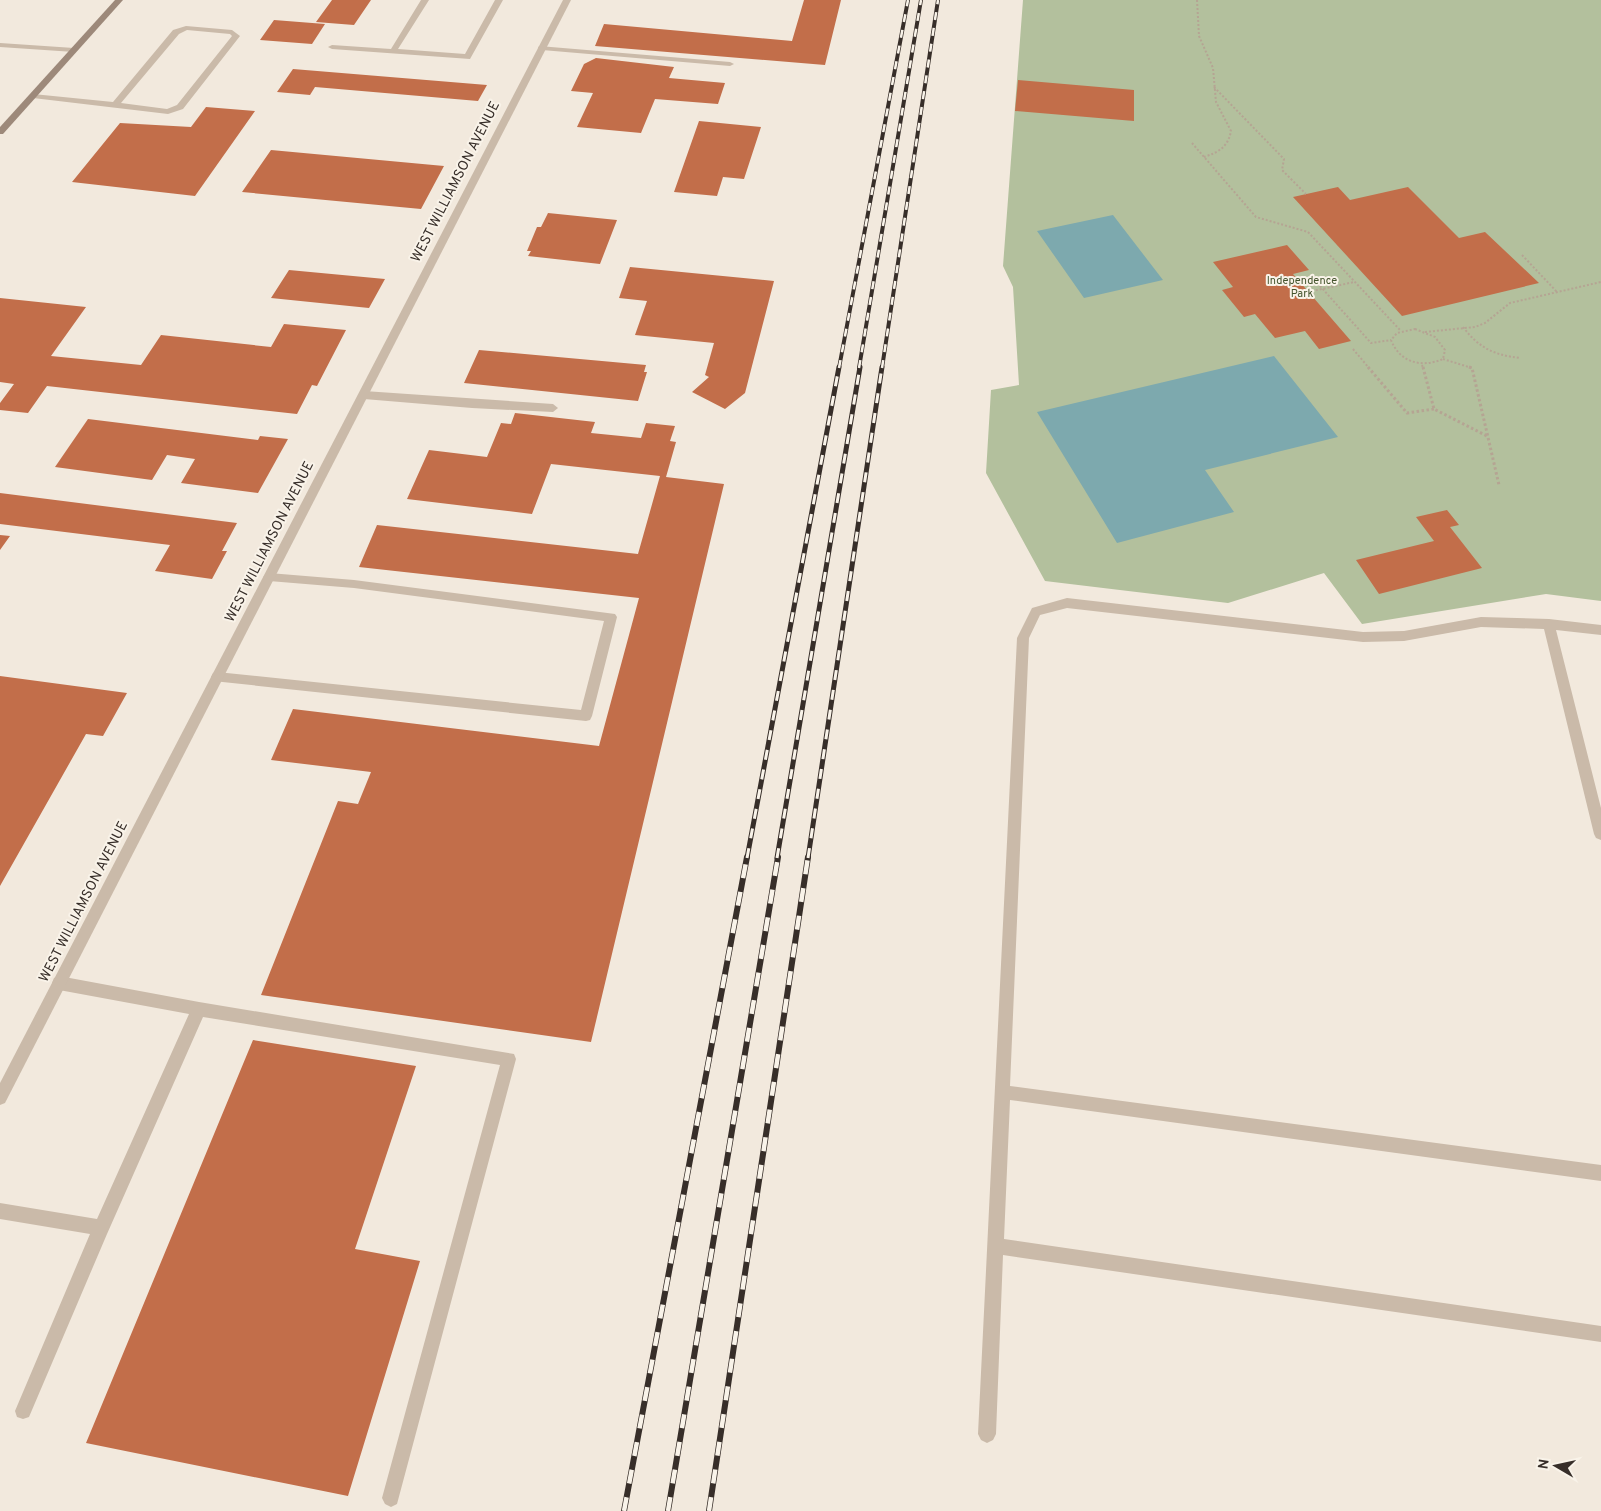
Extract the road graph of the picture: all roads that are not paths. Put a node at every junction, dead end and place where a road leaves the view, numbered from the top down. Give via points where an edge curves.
1 (119, 0) edge
2 (424, 0) edge
3 (499, 0) edge
4 (568, 0) edge
5 (0, 45) edge
6 (332, 47) dead end
7 (542, 48) junction
8 (74, 50) junction
9 (392, 51) junction
10 (730, 64) dead end
11 (33, 96) junction
12 (115, 105) junction
13 (0, 131) edge
14 (364, 395) junction
15 (553, 408) dead end
16 (269, 577) junction
17 (1548, 624) junction
18 (1601, 630) edge
19 (218, 676) junction
20 (1601, 834) edge
21 (59, 983) junction
22 (200, 1009) junction
23 (1003, 1092) junction
24 (0, 1098) edge
25 (1601, 1174) edge
26 (0, 1211) edge
27 (101, 1228) junction
28 (996, 1246) junction
29 (1601, 1334) edge
30 (22, 1411) dead end
31 (987, 1434) dead end
32 (391, 1498) dead end

1 - 8 main road
2 - 9 street
3 - 9 street via 467,57
4 - 7 street, WEST WILLIAMSON AVENUE
5 - 8 street
6 - 9 street
7 - 10 street
7 - 14 street, WEST WILLIAMSON AVENUE
8 - 11 main road
11 - 12 street
11 - 13 main road
12 - 12 street via 176,32 186,28 232,32 236,36 180,107 168,112
14 - 15 street
14 - 16 street, WEST WILLIAMSON AVENUE
16 - 19 street, WEST WILLIAMSON AVENUE
16 - 19 street via 354,584 611,617 586,716
17 - 18 street
17 - 20 street
17 - 23 street via 1481,622 1404,636 1363,637 1067,603 1036,612 1023,638
19 - 21 street, WEST WILLIAMSON AVENUE
21 - 22 street
21 - 24 street, WEST WILLIAMSON AVENUE
22 - 27 street
22 - 32 street via 509,1059
23 - 25 street
23 - 28 street
26 - 27 street
27 - 30 street
28 - 29 street
28 - 31 street

